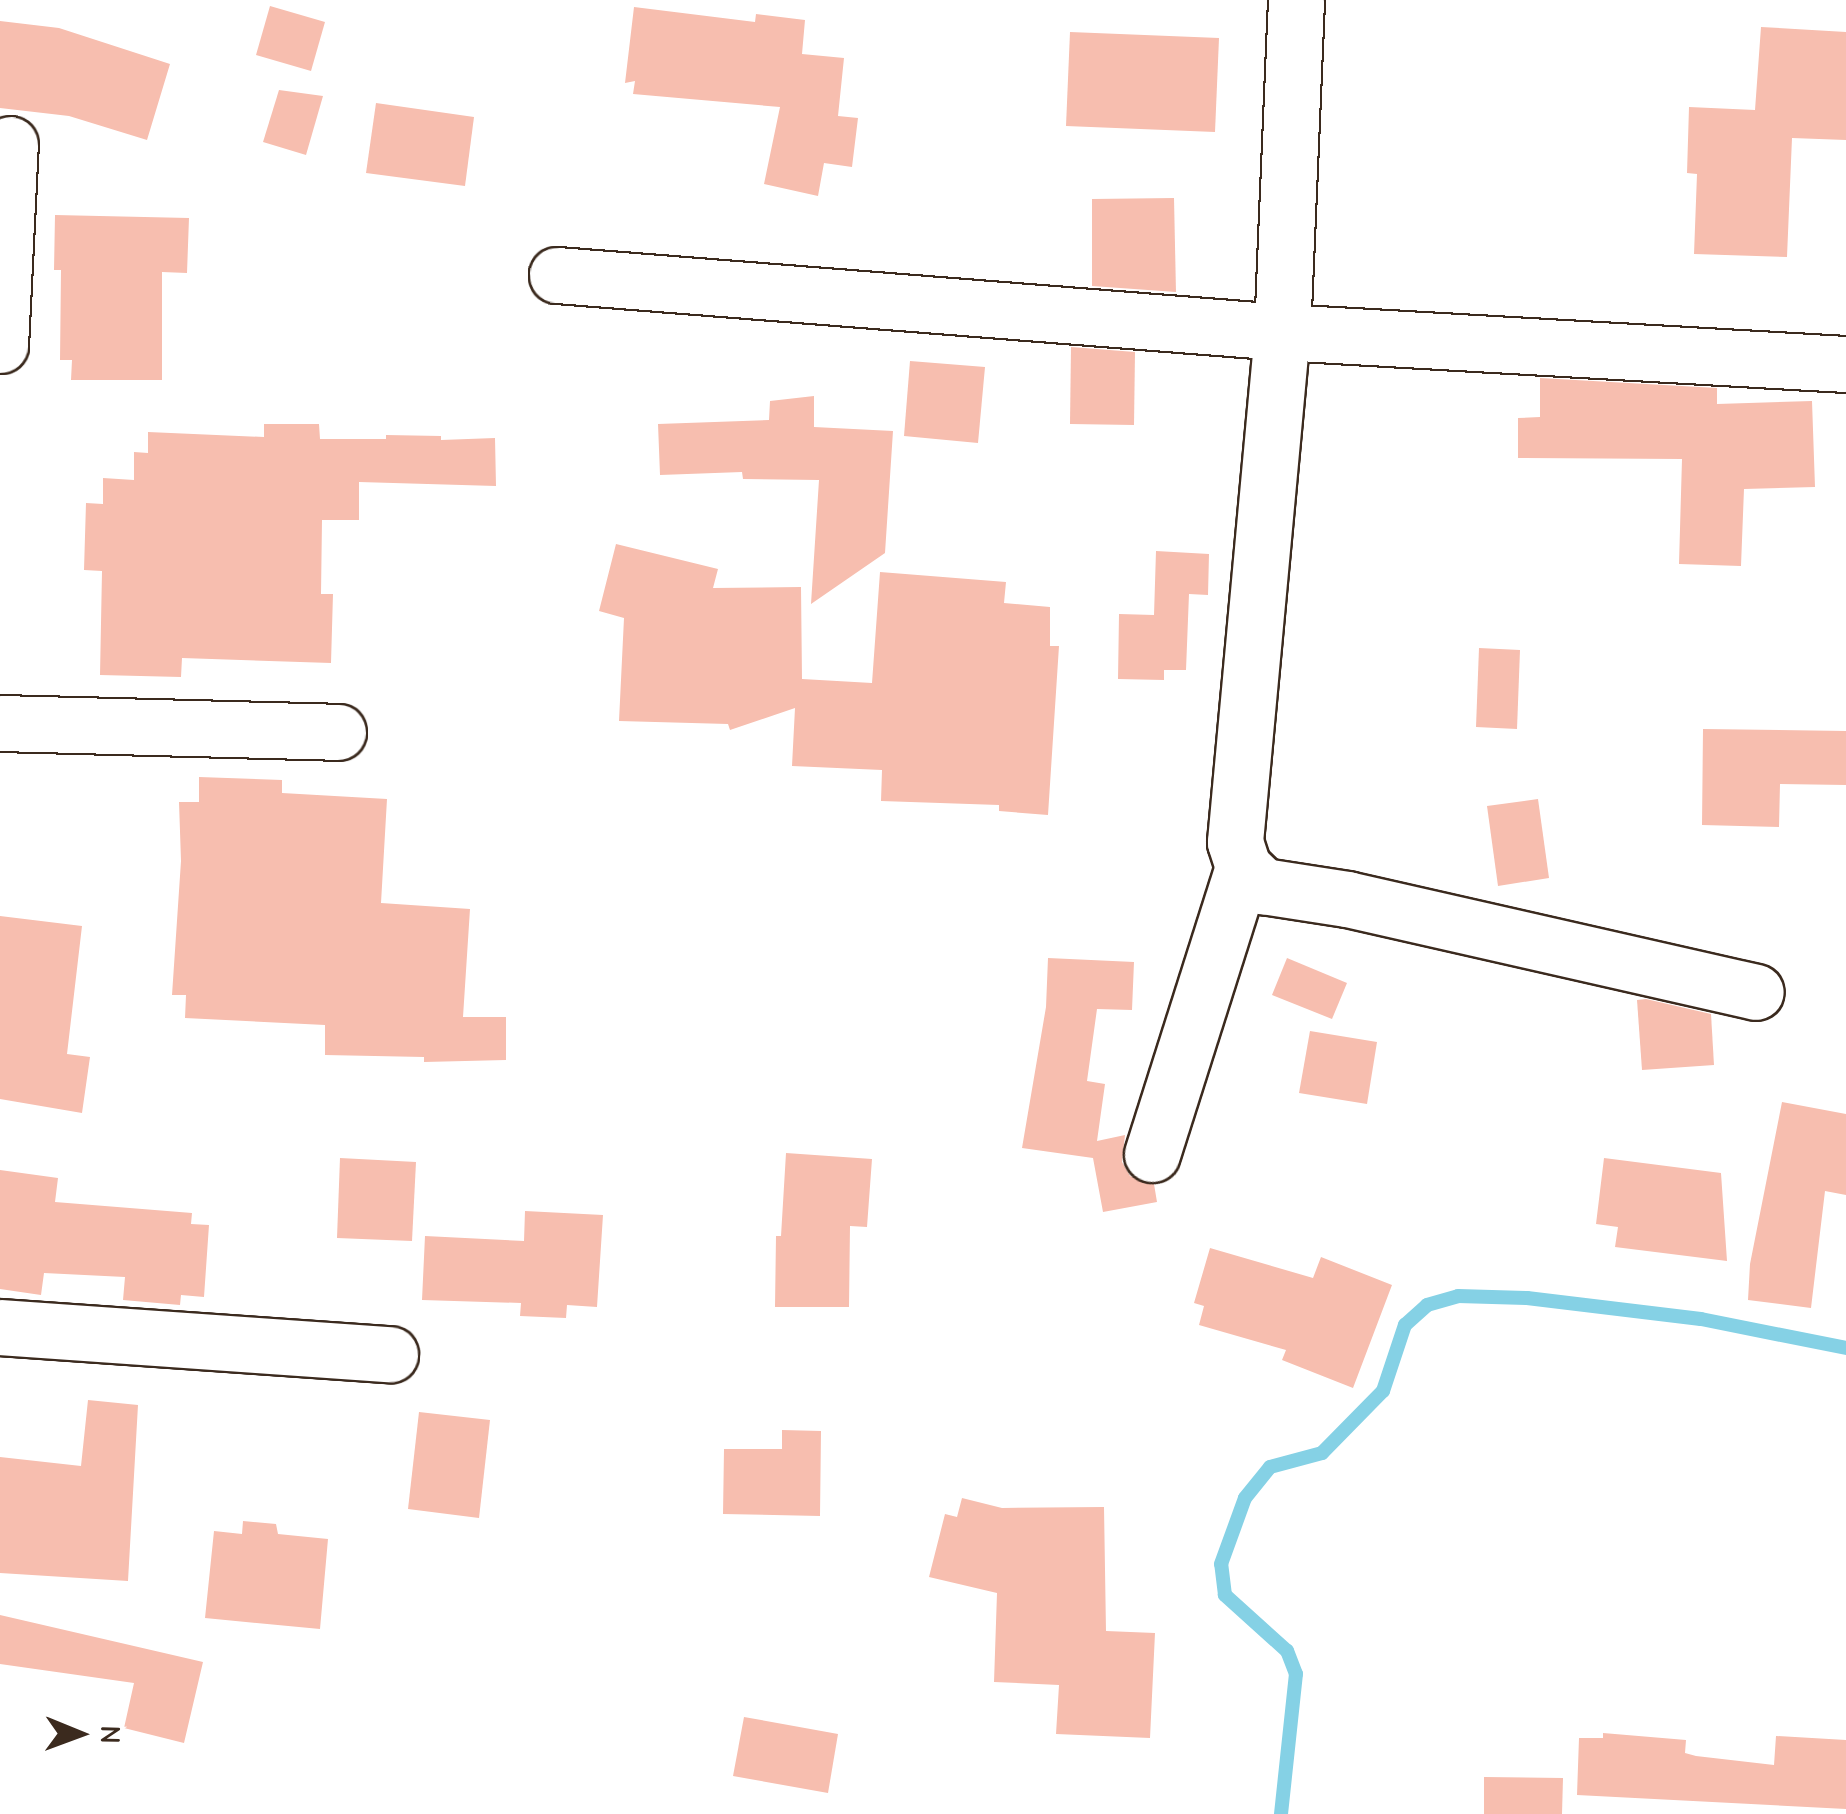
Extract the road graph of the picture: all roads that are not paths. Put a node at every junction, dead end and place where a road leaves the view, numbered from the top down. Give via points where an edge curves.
1 (1296, 0) edge
2 (10, 144) dead end
3 (557, 275) dead end
4 (1282, 332) junction
5 (0, 345) edge
6 (1846, 364) edge
7 (0, 722) edge
8 (338, 732) dead end
9 (1243, 867) junction
10 (1756, 992) dead end
11 (1152, 1154) dead end
12 (0, 1327) edge
13 (390, 1354) dead end

1 - 4 street
2 - 5 street
3 - 4 street
4 - 6 street
4 - 9 street via 1235,842
7 - 8 street
9 - 10 street via 1264,886
9 - 11 street
12 - 13 street

